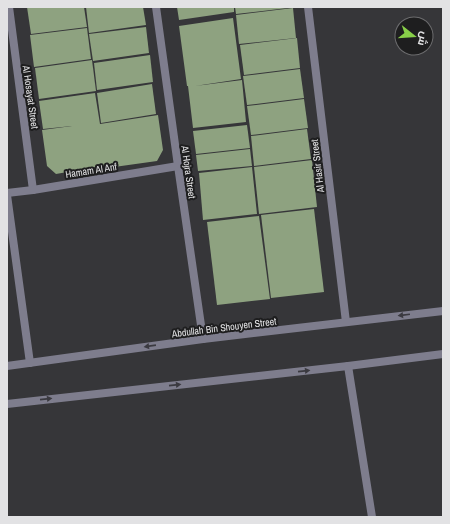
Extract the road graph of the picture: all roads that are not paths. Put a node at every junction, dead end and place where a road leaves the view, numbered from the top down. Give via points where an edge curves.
1 (9, 7) edge
2 (156, 7) edge
3 (308, 7) edge
4 (178, 166) junction
5 (33, 190) junction
6 (7, 194) edge
7 (443, 311) edge
8 (346, 322) junction
9 (203, 339) junction
10 (443, 354) edge
11 (30, 363) junction
12 (7, 366) edge
13 (348, 366) junction
14 (7, 404) edge
15 (372, 517) edge

1 - 5 street, Al Hosayat Street
2 - 4 street, Al Hojra Street
3 - 8 street, Al Hasir Street
4 - 5 street, Hamam Al Anf
4 - 9 street, Al Hojra Street
5 - 6 street, Hamam Al Anf
6 - 11 street
7 -> 8 street, Abdullah Bin Shouyen Street
8 - 9 street, Abdullah Bin Shouyen Street
9 -> 11 street, Abdullah Bin Shouyen Street
10 - 13 street
11 - 12 street, Abdullah Bin Shouyen Street
14 -> 13 street
13 - 15 street

